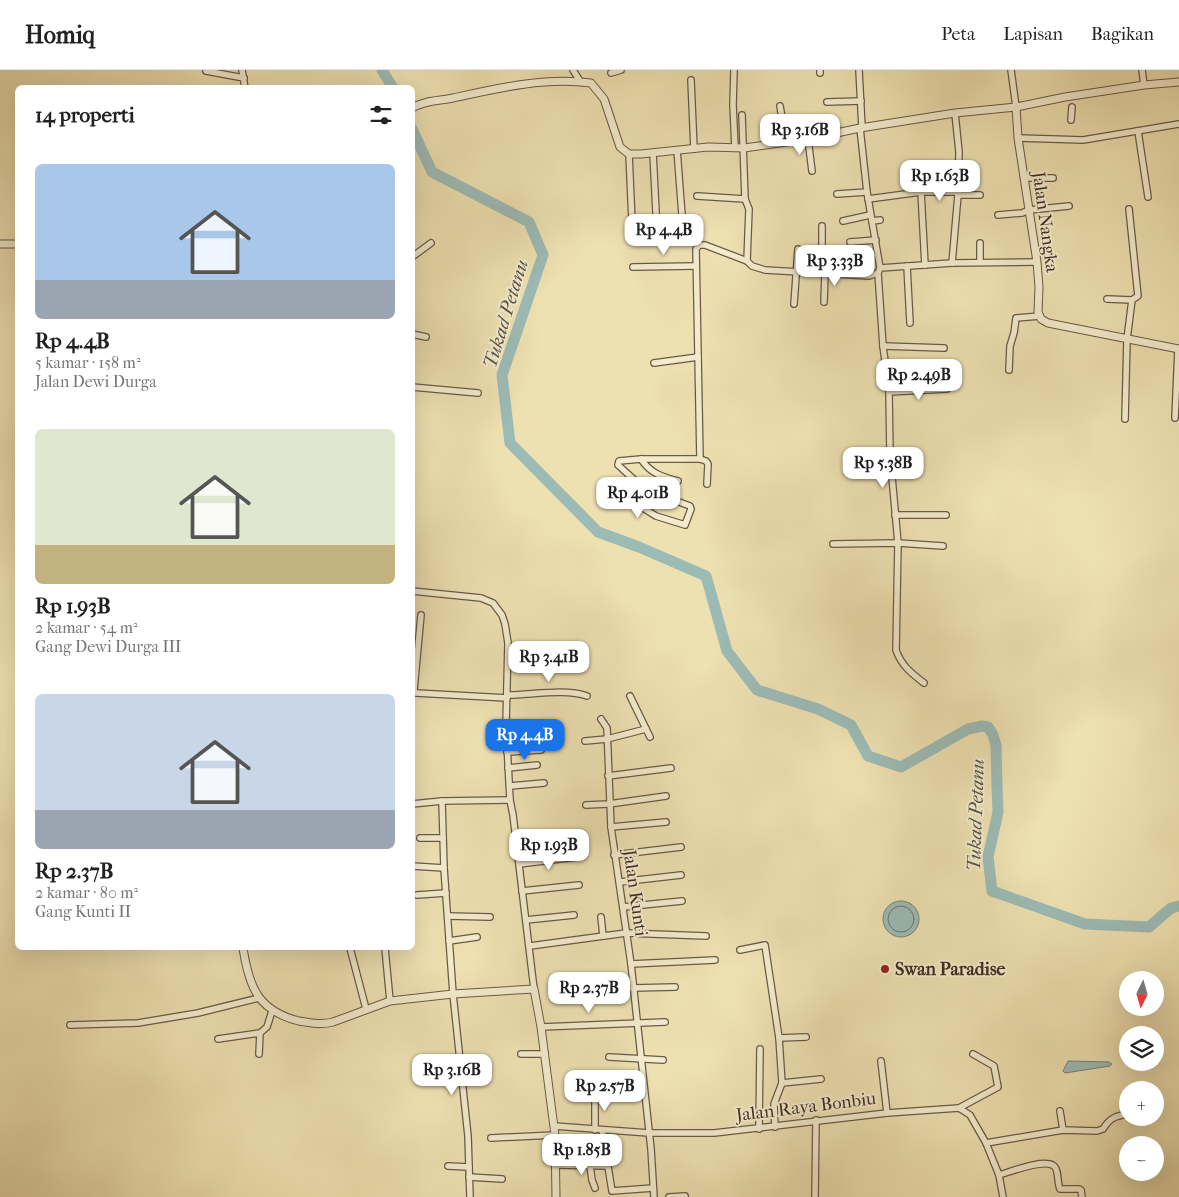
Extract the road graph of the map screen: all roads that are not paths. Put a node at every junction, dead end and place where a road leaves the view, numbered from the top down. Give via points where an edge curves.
1 (242, 70) edge
2 (573, 70) edge
3 (621, 70) edge
4 (734, 70) edge
5 (859, 70) edge
6 (1011, 70) edge
7 (1142, 70) edge
8 (206, 71) edge
9 (611, 73) dead end
10 (244, 78) junction
11 (691, 80) dead end
12 (580, 81) junction
13 (1179, 82) edge
14 (245, 85) edge
15 (1144, 85) junction
16 (861, 101) junction
17 (826, 102) dead end
18 (415, 106) edge
19 (780, 106) dead end
20 (1016, 107) junction
21 (1072, 107) dead end
22 (955, 112) junction
23 (742, 115) dead end
24 (1071, 120) dead end
25 (1179, 124) edge
26 (861, 128) junction
27 (1138, 131) junction
28 (1018, 138) junction
29 (808, 139) junction
30 (786, 142) junction
31 (735, 148) junction
32 (744, 148) junction
33 (694, 149) junction
34 (677, 150) junction
35 (653, 153) junction
36 (629, 154) junction
37 (812, 171) dead end
38 (1025, 178) junction
39 (1053, 178) dead end
40 (866, 192) junction
41 (921, 192) junction
42 (958, 193) junction
43 (836, 194) dead end
44 (980, 195) dead end
45 (697, 196) dead end
46 (1148, 197) dead end
47 (745, 199) junction
48 (868, 199) junction
49 (1069, 206) dead end
50 (1129, 209) dead end
51 (1029, 210) junction
52 (682, 215) dead end
53 (998, 215) dead end
54 (871, 218) junction
55 (880, 220) dead end
56 (843, 221) dead end
57 (822, 226) dead end
58 (657, 232) junction
59 (675, 235) dead end
60 (876, 240) junction
61 (850, 242) dead end
62 (431, 243) dead end
63 (980, 243) dead end
64 (0, 244) edge
65 (15, 244) edge
66 (798, 248) dead end
67 (415, 254) edge
68 (747, 260) junction
69 (980, 262) junction
70 (1037, 262) junction
71 (952, 263) junction
72 (925, 265) junction
73 (695, 266) junction
74 (907, 266) junction
75 (633, 268) dead end
76 (879, 271) junction
77 (796, 273) junction
78 (824, 273) junction
79 (1107, 299) dead end
80 (1132, 300) junction
81 (824, 302) dead end
82 (794, 304) dead end
83 (1040, 316) junction
84 (910, 323) dead end
85 (415, 335) edge
86 (426, 337) dead end
87 (1127, 338) junction
88 (883, 346) junction
89 (944, 348) dead end
90 (1179, 349) edge
91 (698, 357) junction
92 (654, 363) dead end
93 (1009, 370) dead end
94 (415, 387) edge
95 (947, 389) dead end
96 (890, 392) junction
97 (478, 393) dead end
98 (1175, 418) dead end
99 (1125, 419) dead end
100 (916, 453) dead end
101 (890, 455) junction
102 (640, 459) junction
103 (700, 459) junction
104 (678, 481) dead end
105 (707, 484) dead end
106 (640, 485) junction
107 (895, 515) junction
108 (946, 515) dead end
109 (898, 543) junction
110 (834, 544) dead end
111 (943, 546) dead end
112 (415, 591) edge
113 (421, 615) dead end
114 (415, 679) edge
115 (924, 683) dead end
116 (415, 692) edge
117 (507, 696) junction
118 (587, 696) dead end
119 (630, 696) dead end
120 (601, 719) dead end
121 (534, 724) dead end
122 (506, 725) junction
123 (646, 730) junction
124 (650, 738) dead end
125 (607, 739) junction
126 (585, 741) dead end
127 (541, 750) dead end
128 (507, 752) junction
129 (537, 766) dead end
130 (508, 768) junction
131 (671, 768) dead end
132 (608, 776) junction
133 (544, 783) dead end
134 (510, 786) junction
135 (666, 796) dead end
136 (510, 800) junction
137 (442, 801) junction
138 (415, 804) edge
139 (609, 804) junction
140 (586, 805) dead end
141 (666, 822) dead end
142 (611, 828) junction
143 (580, 835) dead end
144 (420, 838) dead end
145 (443, 838) junction
146 (516, 844) junction
147 (680, 847) dead end
148 (614, 856) junction
149 (577, 857) dead end
150 (519, 864) junction
151 (415, 866) edge
152 (444, 868) junction
153 (681, 875) dead end
154 (620, 882) junction
155 (579, 885) dead end
156 (522, 891) junction
157 (446, 893) junction
158 (417, 895) dead end
159 (682, 901) dead end
160 (623, 907) junction
161 (574, 915) dead end
162 (448, 916) junction
163 (490, 917) dead end
164 (601, 917) dead end
165 (526, 920) junction
166 (626, 934) junction
167 (603, 936) junction
168 (706, 936) dead end
169 (477, 938) dead end
170 (449, 941) junction
171 (530, 946) junction
172 (244, 950) edge
173 (351, 950) edge
174 (385, 950) edge
175 (740, 950) dead end
176 (715, 960) dead end
177 (631, 964) junction
178 (675, 987) dead end
179 (534, 988) junction
180 (633, 988) junction
181 (453, 994) junction
182 (259, 998) junction
183 (390, 1002) junction
184 (366, 1009) junction
185 (272, 1011) junction
186 (665, 1022) dead end
187 (637, 1023) junction
188 (70, 1025) dead end
189 (541, 1027) junction
190 (260, 1033) junction
191 (806, 1037) dead end
192 (779, 1038) junction
193 (218, 1039) dead end
194 (760, 1049) dead end
195 (259, 1054) dead end
196 (521, 1054) dead end
197 (545, 1054) junction
198 (973, 1054) dead end
199 (609, 1057) dead end
200 (640, 1059) junction
201 (663, 1060) dead end
202 (882, 1062) dead end
203 (821, 1079) dead end
204 (782, 1083) junction
205 (595, 1095) dead end
206 (959, 1108) junction
207 (1060, 1111) dead end
208 (887, 1113) junction
209 (1119, 1115) edge
210 (816, 1120) junction
211 (554, 1126) junction
212 (774, 1127) junction
213 (759, 1129) junction
214 (595, 1130) junction
215 (602, 1130) junction
216 (1063, 1130) junction
217 (649, 1133) junction
218 (555, 1135) junction
219 (491, 1138) dead end
220 (986, 1143) junction
221 (557, 1165) junction
222 (448, 1166) dead end
223 (590, 1166) junction
224 (608, 1166) junction
225 (469, 1167) junction
226 (999, 1175) junction
227 (469, 1177) junction
228 (502, 1179) dead end
229 (595, 1188) dead end
230 (654, 1188) junction
231 (685, 1196) dead end
232 (470, 1197) edge
233 (556, 1197) edge
234 (654, 1197) edge
235 (670, 1197) edge
236 (816, 1197) edge
237 (1003, 1197) edge
238 (1082, 1197) edge

1 - 10 street
2 - 12 street
3 - 9 street
4 - 31 street
5 - 16 street
6 - 20 street
7 - 15 street
8 - 10 street
10 - 14 street
11 - 33 street
12 - 18 street via 516,86 432,100
12 - 36 street via 591,83 604,99 620,146
13 - 15 street
15 - 20 street
16 - 17 street
16 - 26 street
19 - 30 street
20 - 22 street
20 - 28 street, Jalan Nangka
21 - 24 street
22 - 26 street
22 - 42 street via 959,152
23 - 32 street
25 - 27 street
26 - 29 street
26 - 40 street
27 - 28 street via 1083,140
27 - 46 street
28 - 38 street, Jalan Nangka
29 - 30 street
29 - 37 street
30 - 32 street
31 - 32 street
31 - 33 street
32 - 47 street
33 - 34 street
34 - 35 street
34 - 52 street
35 - 36 street
35 - 58 street
36 - 58 street via 632,222
38 - 39 street
38 - 51 street, Jalan Nangka
40 - 43 street
40 - 48 street
41 - 42 street
41 - 48 street
41 - 72 street
42 - 44 street
42 - 71 street
45 - 47 street
47 - 68 street via 749,210
48 - 54 street
49 - 51 street
50 - 80 street via 1138,296
51 - 53 street
51 - 70 street, Jalan Nangka
54 - 55 street
54 - 56 street
54 - 60 street
57 - 78 street
58 - 59 street
60 - 61 street
60 - 76 street
62 - 67 street
63 - 69 street
64 - 65 street
66 - 77 street
68 - 73 street via 701,245 696,248
68 - 77 street via 752,266 765,270
69 - 70 street
69 - 71 street
70 - 83 street, Jalan Nangka
71 - 72 street
72 - 74 street
73 - 75 street
73 - 91 street
74 - 76 street
74 - 84 street
76 - 78 street via 869,276
76 - 88 street
77 - 78 street
77 - 82 street
78 - 81 street
79 - 80 street
80 - 87 street
83 - 87 street via 1048,323
83 - 93 street via 1016,318
85 - 86 street
87 - 90 street
87 - 99 street
88 - 89 street
88 - 96 street
90 - 98 street
91 - 92 street
91 - 103 street
94 - 97 street
95 - 96 street
96 - 101 street
100 - 101 street
101 - 107 street
102 - 103 street
102 - 104 street via 651,471
102 - 106 street via 619,461 618,464
103 - 105 street via 708,464
106 - 106 street via 630,500 656,516 686,524 690,506
107 - 108 street
107 - 109 street
109 - 110 street
109 - 111 street
109 - 115 street via 896,650 906,669
112 - 117 street via 482,598 493,603 502,615 507,632
113 - 114 street
116 - 117 street
117 - 118 street via 575,693
117 - 122 street
119 - 123 street
120 - 125 street, Jalan Kunti via 607,728
121 - 122 street
122 - 128 street
123 - 124 street
123 - 125 street
125 - 126 street
125 - 132 street, Jalan Kunti
127 - 128 street
128 - 130 street
129 - 130 street
130 - 134 street
131 - 132 street
132 - 139 street, Jalan Kunti
133 - 134 street
134 - 136 street
135 - 139 street
136 - 137 street
136 - 146 street
137 - 138 street
137 - 145 street
139 - 140 street
139 - 142 street, Jalan Kunti
141 - 142 street
142 - 148 street, Jalan Kunti
143 - 146 street
144 - 145 street
145 - 152 street
146 - 150 street
147 - 148 street
148 - 154 street, Jalan Kunti
149 - 150 street
150 - 156 street
151 - 152 street
152 - 157 street
153 - 154 street
154 - 160 street, Jalan Kunti
155 - 156 street
156 - 165 street
157 - 158 street
157 - 162 street
159 - 160 street
160 - 166 street, Jalan Kunti
161 - 165 street
162 - 163 street
162 - 170 street
164 - 167 street
165 - 171 street
166 - 167 street
166 - 168 street
166 - 177 street, Jalan Kunti
167 - 171 street
169 - 170 street
170 - 181 street
171 - 179 street
172 - 182 street
173 - 184 street
174 - 183 street
175 - 192 street via 765,945
176 - 177 street
177 - 180 street, Jalan Kunti
178 - 180 street
179 - 181 street
179 - 189 street
180 - 187 street, Jalan Kunti
181 - 183 street
181 - 225 street
182 - 185 street
182 - 188 street via 138,1023
183 - 184 street
184 - 185 street via 325,1024 302,1021
185 - 190 street
186 - 187 street
187 - 189 street
187 - 200 street, Jalan Kunti
189 - 197 street
190 - 193 street
190 - 195 street
191 - 192 street
192 - 204 street
194 - 213 street
196 - 197 street
197 - 211 street
198 - 206 street via 994,1066 998,1087
199 - 200 street
200 - 201 street
200 - 217 street, Jalan Kunti
202 - 208 street
203 - 204 street
204 - 212 street via 774,1101
205 - 214 street
206 - 208 street, Jalan Raya Bonbiu
206 - 220 street via 970,1115
207 - 216 street
208 - 210 street, Jalan Raya Bonbiu
209 - 216 street via 1097,1131
210 - 212 street, Jalan Raya Bonbiu
210 - 236 street
211 - 214 street, Jalan Raya Bonbiu
211 - 218 street
212 - 213 street, Jalan Raya Bonbiu
213 - 217 street, Jalan Raya Bonbiu
214 - 215 street, Jalan Raya Bonbiu
215 - 217 street, Jalan Raya Bonbiu
215 - 224 street
216 - 220 street
217 - 230 street, Jalan Kunti
218 - 219 street
218 - 221 street
220 - 226 street
221 - 223 street
221 - 233 street
222 - 225 street
223 - 224 street
223 - 229 street
224 - 230 street via 613,1191
225 - 227 street
226 - 237 street
226 - 238 street via 1033,1165 1052,1164 1060,1189 1079,1188
227 - 228 street
227 - 232 street
230 - 234 street, Jalan Kunti
231 - 235 street

